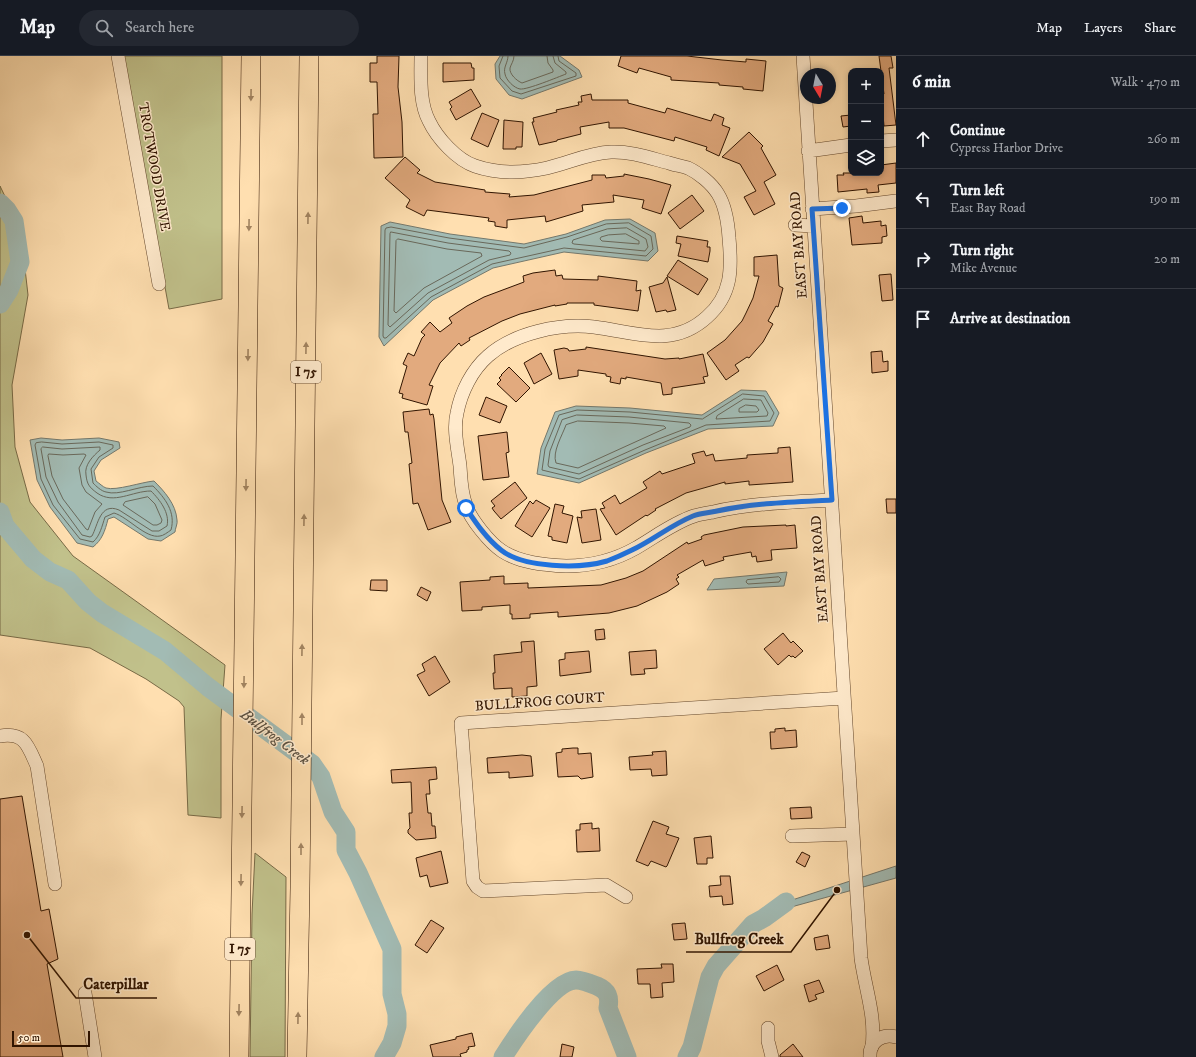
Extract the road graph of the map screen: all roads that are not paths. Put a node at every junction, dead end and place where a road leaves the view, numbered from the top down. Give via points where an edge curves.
1 (118, 56) edge
2 (251, 56) edge
3 (310, 56) edge
4 (421, 56) edge
5 (803, 56) edge
6 (896, 140) edge
7 (884, 141) edge
8 (848, 145) edge
9 (808, 150) junction
10 (896, 201) edge
11 (812, 209) junction
12 (795, 225) dead end
13 (813, 226) junction
14 (160, 284) dead end
15 (832, 500) junction
16 (844, 698) junction
17 (0, 736) edge
18 (853, 834) junction
19 (792, 836) dead end
20 (55, 884) dead end
21 (626, 896) dead end
22 (85, 993) dead end
23 (870, 1006) junction
24 (768, 1028) dead end
25 (895, 1036) edge
26 (871, 1052) edge
27 (95, 1057) edge
28 (239, 1057) edge
29 (297, 1057) edge
30 (772, 1057) edge

1 - 14 street, TROTWOOD DRIVE
2 -> 28 highway, I 75
29 -> 3 highway, I 75
4 - 15 street via 422,93 428,120 445,146 472,166 502,172 527,172 549,168 583,156 612,151 636,154 688,168 703,178 718,193 727,217 731,274 719,305 697,326 665,336 638,335 582,326 534,332 492,353 472,375 456,415 457,443 466,508 489,539 501,551 519,559 568,566 589,564 606,561 632,550 694,516 736,507
5 - 9 street, EAST BAY ROAD
6 - 7 street
8 - 9 street
9 - 11 street, EAST BAY ROAD
10 - 11 street
11 - 13 street, EAST BAY ROAD
12 - 13 street
13 - 15 street, EAST BAY ROAD
15 - 16 street, EAST BAY ROAD
16 - 18 street, EAST BAY ROAD
16 - 21 street, BULLFROG COURT via 461,723 473,881 477,887 483,891 606,884
17 - 20 street via 11,734 22,739 37,766
18 - 19 street
18 - 23 street, EAST BAY ROAD via 863,976
22 - 27 street
23 - 25 street, EAST BAY ROAD via 882,1025
23 - 26 street, EAST BAY ROAD via 873,1033
24 - 30 street
25 - 26 street via 879,1038

